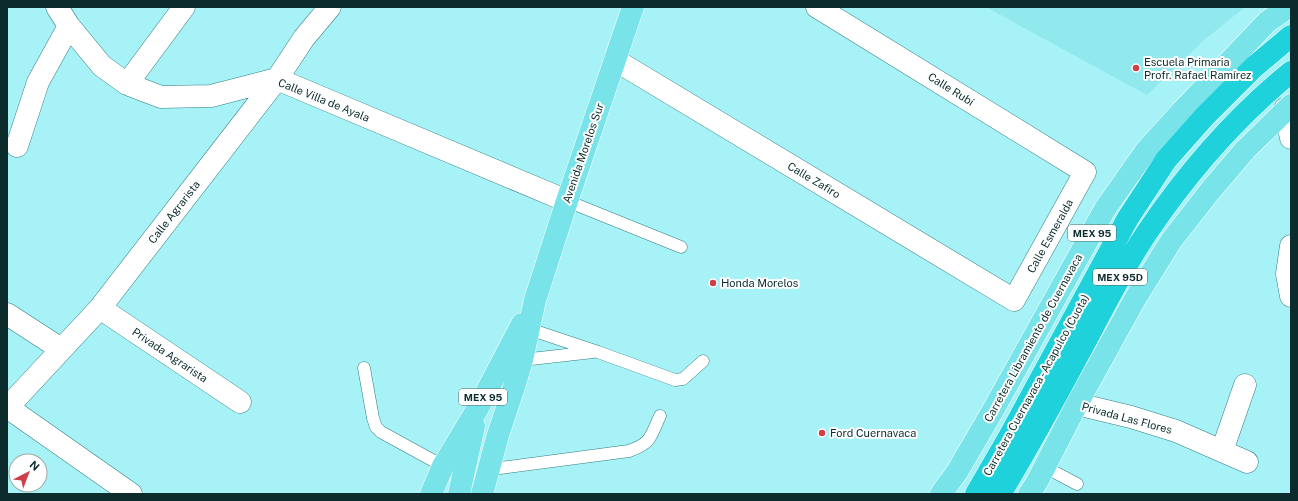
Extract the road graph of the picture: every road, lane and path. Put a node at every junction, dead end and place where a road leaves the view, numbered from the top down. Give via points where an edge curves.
1 (57, 7) edge
2 (184, 7) edge
3 (330, 7) edge
4 (633, 7) edge
5 (816, 7) edge
6 (1288, 7) edge
7 (69, 26) junction
8 (1291, 36) edge
9 (615, 60) junction
10 (1291, 72) edge
11 (277, 79) junction
12 (127, 84) junction
13 (1289, 107) edge
14 (1291, 138) edge
15 (17, 146) dead end
16 (1085, 172) joint
17 (567, 201) junction
18 (1291, 246) edge
19 (681, 248) dead end
20 (1291, 296) edge
21 (535, 300) junction
22 (1014, 300) joint
23 (100, 308) junction
24 (7, 314) edge
25 (529, 329) junction
26 (61, 349) junction
27 (598, 352) junction
28 (522, 360) junction
29 (703, 361) dead end
30 (364, 368) dead end
31 (515, 384) junction
32 (1245, 385) dead end
33 (240, 402) dead end
34 (1077, 404) junction
35 (7, 408) edge
36 (478, 408) junction
37 (660, 416) dead end
38 (1222, 451) junction
39 (1247, 462) dead end
40 (444, 466) junction
41 (1045, 467) junction
42 (500, 468) junction
43 (1077, 484) dead end
44 (131, 494) edge
45 (431, 494) edge
46 (460, 494) edge
47 (482, 494) edge
48 (496, 494) edge
49 (941, 494) edge
50 (976, 494) edge
51 (1000, 494) edge
52 (1029, 494) edge

1 - 7 street, Calle Villa de Ayala
2 - 12 street
3 - 11 street, Calle Agrarista via 304,38
4 - 9 main road, Avenida Morelos Sur / MEX 95
5 - 16 street, Calle Rubí
6 - 49 main road, Carretera Libramiento de Cuernavaca / MEX 95 via 1267,22 1145,152 1105,209 992,412
7 - 12 street, Calle Villa de Ayala via 102,66
7 - 15 street via 38,82
8 - 50 highway, Carretera Cuernavaca - Acapulco (Cuota) / MEX 95D via 1254,67 1166,160 1128,218
9 - 17 main road, Avenida Morelos Sur / MEX 95
9 - 22 street, Calle Zafiro
10 - 51 highway, Carretera Cuernavaca - Acapulco (Cuota) / MEX 95D via 1227,132 1183,182 1148,232 1113,289 1028,448
11 - 12 street, Calle Villa de Ayala via 211,96 161,97
11 - 17 street, Calle Villa de Ayala
11 - 23 street, Calle Agrarista
13 - 14 street
13 - 34 main road via 1245,150 1172,241 1135,299
16 - 22 street, Calle Esmeralda
17 - 19 lane
17 - 21 main road, Avenida Morelos Sur / MEX 95
18 - 20 street via 1287,274
21 - 25 main road, MEX 95
21 - 36 main road, MEX 95
23 - 26 street, Calle Agrarista
23 - 33 street, Privada Agrarista
24 - 26 street
25 - 27 lane
25 - 28 main road, MEX 95
26 - 35 street, Calle Agrarista
27 - 28 lane
27 - 29 lane via 675,380 684,379
28 - 31 main road, MEX 95
30 - 40 lane via 376,426 381,432
31 - 42 main road
31 - 47 main road, MEX 95
32 - 38 street
34 - 38 street, Privada Las Flores via 1176,431
34 - 41 main road
35 - 44 street
36 - 40 main road, MEX 95
36 - 46 main road
37 - 42 lane via 643,446
38 - 39 street, Privada Las Flores
40 - 45 main road, MEX 95
41 - 43 lane
41 - 52 main road
42 - 48 main road

